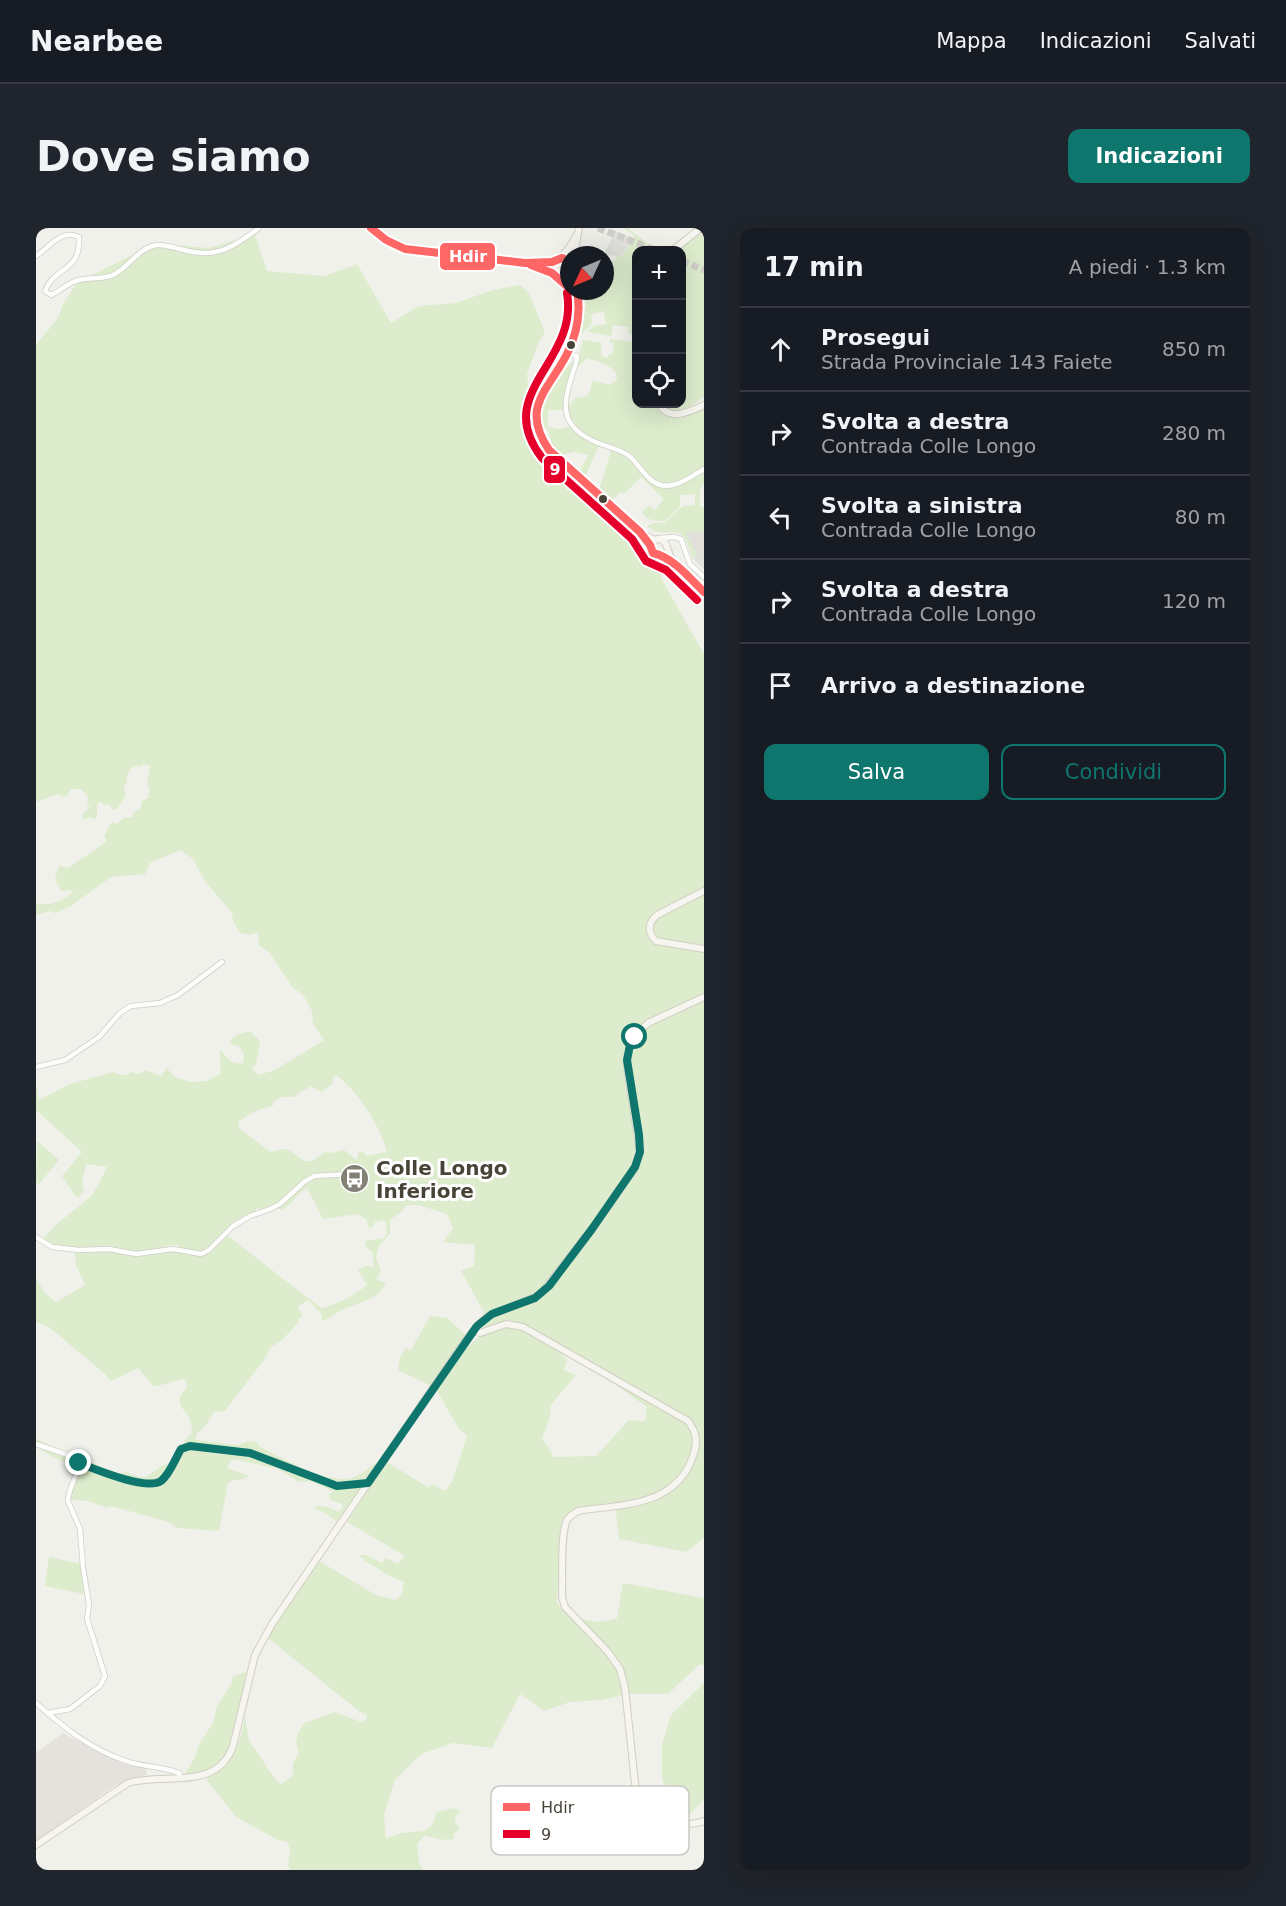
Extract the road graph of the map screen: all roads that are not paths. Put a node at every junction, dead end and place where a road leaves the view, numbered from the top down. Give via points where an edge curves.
1 (259, 228) edge
2 (371, 228) edge
3 (701, 228) edge
4 (578, 231) edge
5 (386, 240) tunnel mouth
6 (576, 246) edge
7 (678, 246) edge
8 (36, 256) edge
9 (558, 259) junction
10 (554, 274) junction
11 (560, 277) edge
12 (574, 300) edge
13 (579, 300) edge
14 (579, 314) junction
15 (568, 353) junction
16 (704, 405) edge
17 (662, 408) edge
18 (704, 470) edge
19 (674, 537) junction
20 (654, 541) junction
21 (665, 551) junction
22 (704, 577) edge
23 (704, 592) edge
24 (704, 891) edge
25 (704, 949) edge
26 (222, 962) dead end
27 (704, 997) edge
28 (36, 1067) edge
29 (348, 1174) dead end
30 (36, 1237) edge
31 (473, 1331) junction
32 (36, 1444) edge
33 (79, 1463) junction
34 (368, 1483) junction
35 (36, 1703) edge
36 (48, 1713) junction
37 (181, 1779) junction
38 (635, 1786) edge
39 (704, 1821) edge
40 (689, 1824) edge
41 (36, 1845) edge

1 - 8 street via 240,242 205,255 154,246 116,274 80,279 51,295 45,291 47,285 77,257 79,237 74,231 60,231
2 - 5 main road
3 - 7 main road
4 - 6 main road
4 - 9 main road via 566,254
9 - 10 main road
9 - 10 main road via 525,263
10 - 11 main road
12 - 14 main road
13 - 14 main road
14 - 15 main road
15 - 18 street via 576,356 576,363 565,404 567,416 578,432 629,456 657,484 673,486
15 - 20 main road via 539,400 539,435 549,450
16 - 17 main road via 685,414 672,414
19 - 20 street
19 - 21 street
19 - 22 street via 681,539 690,564
20 - 21 main road via 664,541
20 - 21 main road via 653,553
21 - 23 main road
24 - 25 main road via 657,915 649,927 656,941
26 - 28 street via 160,1004 126,1009 99,1036 65,1060
27 - 31 main road via 648,1023 630,1045 628,1067 640,1152 635,1167 542,1292 488,1316
29 - 30 street via 314,1176 280,1204 232,1226 201,1254 173,1249 136,1254 109,1249 72,1250 52,1247
31 - 34 main road
31 - 38 main road via 480,1333 506,1324 523,1328 688,1422 696,1431 689,1468 668,1492 652,1500 578,1511 566,1522 562,1597 565,1607 620,1669
32 - 33 street
33 - 34 street via 116,1476 156,1483 165,1477 181,1449 190,1446 250,1453 337,1486
33 - 36 street via 68,1501 80,1529 89,1605 87,1619 105,1676 100,1686 70,1709
34 - 37 main road via 255,1655 228,1757 202,1776
35 - 36 street
36 - 37 street via 66,1730 106,1753 179,1773
37 - 41 main road via 128,1783
39 - 40 main road

